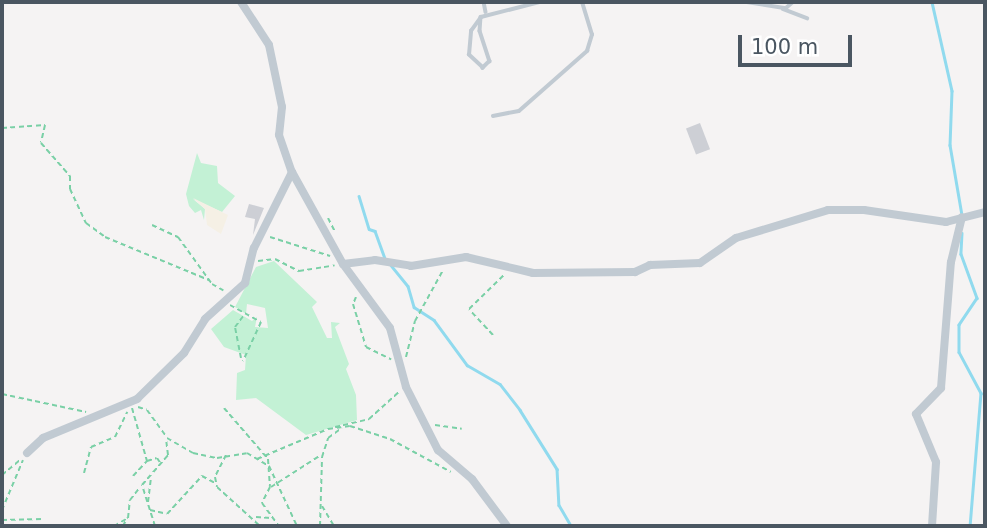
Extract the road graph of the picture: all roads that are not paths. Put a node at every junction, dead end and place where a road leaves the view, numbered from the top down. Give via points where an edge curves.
1 (241, 2) edge
2 (484, 2) edge
3 (540, 2) edge
4 (582, 2) edge
5 (747, 2) edge
6 (793, 2) edge
7 (764, 4) edge
8 (776, 7) junction
9 (486, 13) junction
10 (481, 17) junction
11 (807, 18) dead end
12 (493, 116) dead end
13 (292, 172) junction
14 (985, 212) edge
15 (962, 217) junction
16 (343, 264) junction
17 (27, 453) road end
18 (507, 526) edge
19 (932, 526) edge

1 - 13 street via 269,45 282,107 279,135
2 - 9 lane
3 - 9 lane
4 - 12 lane via 592,35 587,51 519,111
5 - 7 lane
6 - 8 lane
7 - 8 lane
8 - 11 lane
9 - 10 lane
10 - 10 lane via 471,31 469,54 483,68 490,61 480,31
13 - 16 street
13 - 17 street via 258,239 250,271 228,302 205,319 184,353 132,404 43,438
14 - 15 street
15 - 16 street via 946,222 864,209 828,210 736,238 700,263 650,265 635,272 514,269 478,258 411,266 375,260
15 - 19 street via 951,262 941,388 916,414 936,462
16 - 18 street via 390,328 404,377 438,450 472,479

